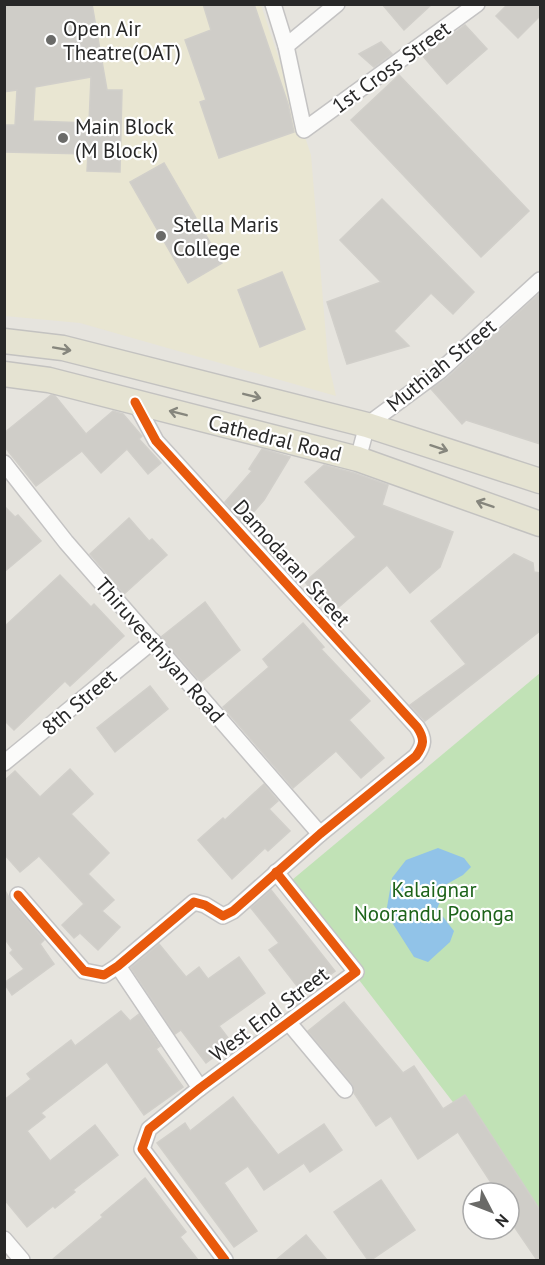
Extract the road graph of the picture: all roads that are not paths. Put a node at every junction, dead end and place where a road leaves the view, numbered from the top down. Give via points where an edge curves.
1 (273, 4) edge
2 (338, 4) edge
3 (477, 4) edge
4 (286, 46) junction
5 (540, 280) edge
6 (4, 341) edge
7 (4, 374) edge
8 (135, 402) junction
9 (367, 425) junction
10 (358, 459) junction
11 (4, 463) edge
12 (540, 481) edge
13 (540, 524) edge
14 (153, 641) junction
15 (4, 763) edge
16 (320, 834) junction
17 (276, 872) junction
18 (18, 895) dead end
19 (118, 966) junction
20 (289, 1023) junction
21 (200, 1088) junction
22 (345, 1090) dead end
23 (4, 1239) edge
24 (22, 1260) edge
25 (225, 1260) edge

1 - 4 street
2 - 4 street
3 - 4 street, 1st Cross Street via 304,130
5 - 9 street, Muthiah Street via 440,371
6 -> 9 main road, Cathedral Road via 63,348
7 - 8 main road, Cathedral Road via 49,380
10 -> 8 main road, Cathedral Road
8 - 16 street, Damodaran Street via 156,441 423,737 423,746 416,756
9 - 10 street, Muthiah Street
9 -> 12 main road, Cathedral Road
13 -> 10 main road, Cathedral Road
11 - 14 street, Thiruveethiyan Road via 66,542
14 - 15 street, 8th Street
14 - 16 street, Thiruveethiyan Road
16 - 17 street
17 - 19 street via 224,916 194,902
17 - 20 street, West End Street via 356,972
18 - 19 street via 84,971 104,975
19 - 21 street
20 - 21 street, West End Street
20 - 22 street
21 - 25 street, West End Street via 149,1129 142,1149
23 - 24 street

